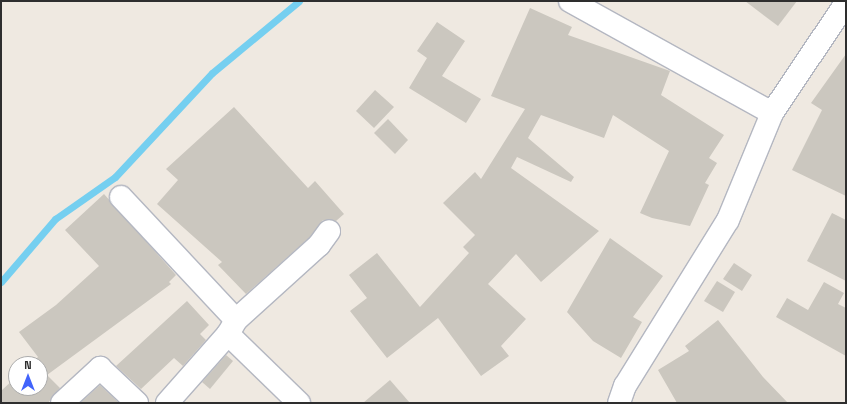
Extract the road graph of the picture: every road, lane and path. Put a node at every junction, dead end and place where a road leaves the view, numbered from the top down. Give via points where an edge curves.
1 (570, 1) edge
2 (846, 3) edge
3 (772, 113) junction
4 (121, 197) dead end
5 (329, 231) dead end
6 (232, 327) junction
7 (62, 403) edge
8 (136, 403) edge
9 (167, 403) edge
10 (299, 403) edge
11 (619, 403) edge

1 - 3 street
2 - 3 street
3 - 11 street via 728,220 625,386
4 - 6 street
5 - 6 street via 319,245
6 - 9 street
6 - 10 street
7 - 8 street via 100,368

